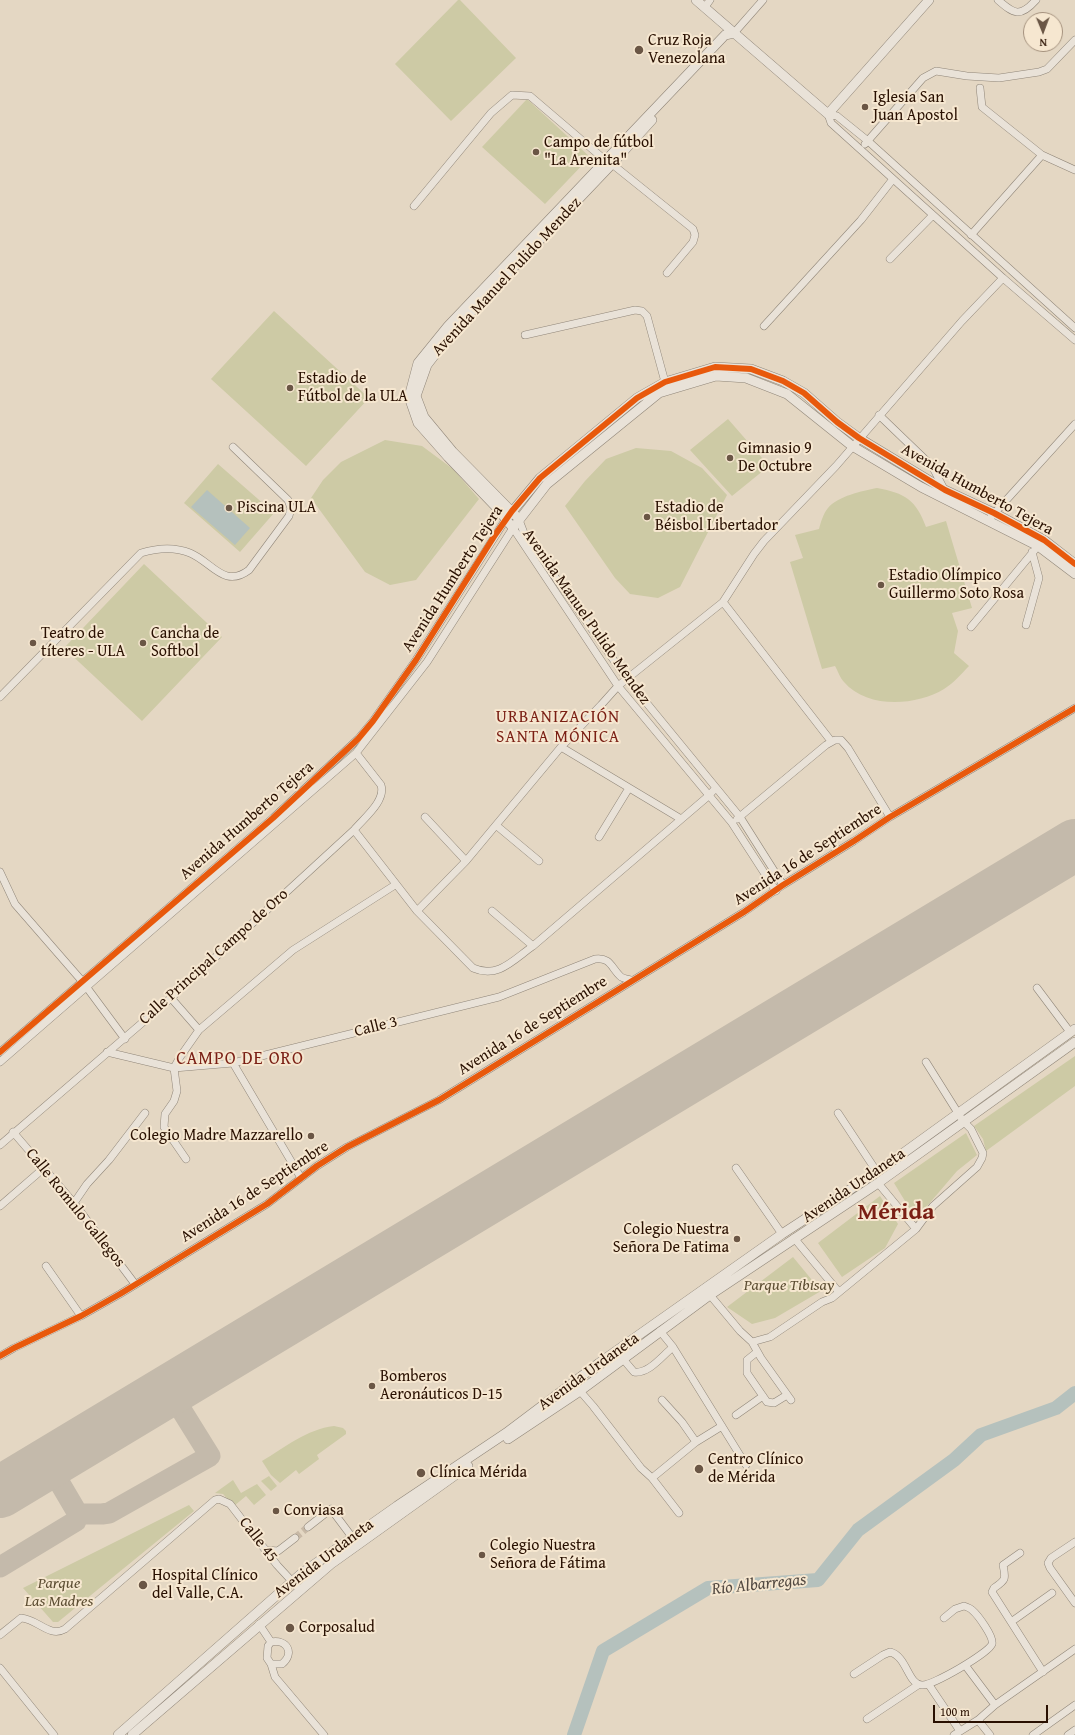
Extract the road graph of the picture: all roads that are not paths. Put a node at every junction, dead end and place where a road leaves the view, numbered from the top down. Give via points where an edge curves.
1 (696, 0) edge
2 (762, 0) edge
3 (929, 0) edge
4 (998, 0) edge
5 (1036, 0) edge
6 (708, 4) edge
7 (734, 33) junction
8 (1075, 40) edge
9 (980, 88) dead end
10 (828, 114) junction
11 (868, 141) junction
12 (861, 149) junction
13 (1042, 155) junction
14 (609, 162) junction
15 (1075, 170) edge
16 (893, 179) junction
17 (414, 206) dead end
18 (933, 215) junction
19 (971, 235) junction
20 (890, 259) dead end
21 (667, 273) dead end
22 (1003, 278) junction
23 (764, 326) dead end
24 (1075, 328) edge
25 (525, 335) dead end
26 (1075, 340) edge
27 (666, 382) junction
28 (880, 415) junction
29 (1075, 424) edge
30 (859, 438) junction
31 (852, 446) junction
32 (233, 447) dead end
33 (945, 490) junction
34 (512, 511) junction
35 (991, 517) junction
36 (506, 519) junction
37 (518, 520) junction
38 (513, 528) junction
39 (1035, 549) junction
40 (1075, 564) edge
41 (1075, 574) edge
42 (722, 602) junction
43 (1026, 625) dead end
44 (971, 627) dead end
45 (627, 679) junction
46 (618, 686) junction
47 (0, 697) edge
48 (1075, 708) edge
49 (831, 741) junction
50 (561, 746) junction
51 (356, 753) junction
52 (629, 788) junction
53 (716, 788) junction
54 (710, 794) junction
55 (740, 817) junction
56 (890, 817) junction
57 (425, 818) dead end
58 (681, 819) junction
59 (732, 823) junction
60 (496, 826) junction
61 (354, 830) junction
62 (599, 838) dead end
63 (466, 861) junction
64 (539, 861) dead end
65 (0, 872) edge
66 (395, 885) junction
67 (783, 885) junction
68 (776, 890) junction
69 (417, 911) junction
70 (492, 911) dead end
71 (533, 946) junction
72 (632, 980) junction
73 (82, 981) junction
74 (87, 987) junction
75 (1037, 988) dead end
76 (171, 998) junction
77 (199, 1030) junction
78 (1072, 1030) edge
79 (125, 1039) junction
80 (1075, 1042) edge
81 (0, 1052) edge
82 (107, 1052) junction
83 (0, 1062) edge
84 (926, 1062) dead end
85 (233, 1063) junction
86 (174, 1068) junction
87 (145, 1113) dead end
88 (838, 1113) dead end
89 (961, 1117) junction
90 (13, 1132) junction
91 (0, 1145) edge
92 (186, 1159) dead end
93 (44, 1168) junction
94 (736, 1168) dead end
95 (877, 1172) junction
96 (301, 1178) junction
97 (878, 1183) junction
98 (74, 1203) junction
99 (0, 1206) edge
100 (916, 1229) junction
101 (782, 1234) junction
102 (794, 1238) junction
103 (46, 1266) dead end
104 (135, 1284) junction
105 (838, 1291) junction
106 (710, 1295) junction
107 (81, 1316) junction
108 (660, 1331) junction
109 (752, 1342) junction
110 (673, 1347) junction
111 (757, 1352) junction
112 (0, 1356) edge
113 (623, 1359) junction
114 (580, 1391) junction
115 (763, 1396) junction
116 (662, 1400) dead end
117 (736, 1415) dead end
118 (722, 1426) junction
119 (696, 1442) junction
120 (746, 1465) dead end
121 (652, 1478) junction
122 (679, 1513) dead end
123 (308, 1527) tunnel mouth
124 (352, 1537) junction
125 (295, 1538) tunnel mouth
126 (1075, 1542) edge
127 (266, 1550) junction
128 (1020, 1553) dead end
129 (292, 1581) junction
130 (300, 1590) junction
131 (1052, 1593) dead end
132 (1073, 1595) edge
133 (1075, 1603) edge
134 (944, 1618) dead end
135 (1011, 1622) junction
136 (259, 1624) junction
137 (0, 1635) edge
138 (271, 1642) junction
139 (1075, 1649) edge
140 (271, 1664) junction
141 (965, 1665) junction
142 (0, 1668) edge
143 (1043, 1672) junction
144 (854, 1674) dead end
145 (918, 1685) junction
146 (929, 1685) junction
147 (995, 1705) junction
148 (1075, 1705) edge
149 (866, 1719) dead end
150 (978, 1720) junction
151 (1075, 1730) edge
152 (957, 1733) edge
153 (54, 1735) edge
154 (118, 1735) edge
155 (132, 1735) edge
156 (324, 1735) edge
157 (990, 1735) edge
158 (1033, 1735) edge
159 (1068, 1735) edge

1 - 6 street
2 - 7 street
3 - 10 street
4 - 5 street via 1012,12 1020,12
6 - 7 street
7 - 10 street
7 - 14 street, Avenida Manuel Pulido Mendez
8 - 11 street via 1047,69 1039,72 999,78 943,71 930,73
9 - 13 street via 982,107
10 - 11 street via 837,116
10 - 12 street via 831,123
11 - 12 street
11 - 19 street
12 - 16 street
13 - 15 street
13 - 19 street
14 - 17 street via 530,96 512,95 491,113
14 - 21 street via 693,229 693,242
14 - 34 street, Avenida Manuel Pulido Mendez via 454,330 427,365 416,396 424,417 453,452
14 - 36 street via 448,326 418,363 410,390 409,397 418,423
16 - 18 street
16 - 23 street via 861,220
18 - 20 street
18 - 22 street
19 - 24 street
22 - 26 street
22 - 28 street
25 - 27 street via 642,310 647,316
27 - 30 street, Avenida Humberto Tejera via 715,367 751,369 783,381 804,394
27 - 34 street, Avenida Humberto Tejera via 637,398 540,478
28 - 30 street
28 - 33 street via 932,466
29 - 35 street
30 - 31 street
30 - 33 street, Avenida Humberto Tejera
31 - 35 street, Avenida Humberto Tejera via 921,487
31 - 37 street, Avenida Humberto Tejera via 787,394 746,378 716,376 659,393 547,484
31 - 42 street via 764,541
32 - 47 street via 288,500 291,508 289,516 250,570 242,576 232,577 222,574 191,553 179,549 155,548 141,553
33 - 35 street, Avenida Humberto Tejera
34 - 36 street, Avenida Humberto Tejera
34 - 37 street, Avenida Manuel Pulido Mendez
35 - 39 street, Avenida Humberto Tejera
35 - 40 street, Avenida Humberto Tejera via 1044,540
36 - 38 street
36 - 73 street, Avenida Humberto Tejera via 416,660 366,731 273,818
37 - 38 street, Avenida Humberto Tejera
37 - 45 street, Avenida Manuel Pulido Mendez via 524,533
38 - 46 street
38 - 51 street, Avenida Humberto Tejera via 427,662
39 - 41 street, Avenida Humberto Tejera
39 - 43 street via 1039,578
39 - 44 street
42 - 45 street
42 - 49 street
45 - 46 street
45 - 53 street, Avenida Manuel Pulido Mendez
46 - 50 street
46 - 54 street
48 - 56 street, Avenida 16 de Septiembre
49 - 55 street
49 - 56 street via 841,740 848,748
50 - 52 street
50 - 60 street
51 - 61 street, Calle Principal Campo de Oro via 383,791 380,799
51 - 74 street, Avenida Humberto Tejera
52 - 58 street
52 - 62 street
53 - 54 street
53 - 55 street, Avenida Manuel Pulido Mendez
54 - 58 street
54 - 59 street
55 - 59 street
55 - 67 street, Avenida Manuel Pulido Mendez
56 - 67 street, Avenida 16 de Septiembre
57 - 63 street
58 - 71 street
59 - 68 street
60 - 63 street
60 - 64 street
61 - 66 street
61 - 76 street, Calle Principal Campo de Oro
63 - 69 street
65 - 73 street via 15,904
66 - 69 street
66 - 77 street via 293,950
67 - 68 street, Avenida 16 de Septiembre
68 - 72 street, Avenida 16 de Septiembre
69 - 71 street via 473,968 483,972 502,969
70 - 71 street
72 - 85 street, Calle 3 via 620,976 605,959 595,959 499,997
72 - 96 street, Avenida 16 de Septiembre via 439,1100 347,1147
73 - 74 street
73 - 81 street, Avenida Humberto Tejera
74 - 79 street
74 - 83 street, Avenida Humberto Tejera
75 - 78 street
76 - 77 street
76 - 79 street, Calle Principal Campo de Oro
77 - 86 street
78 - 89 street, Avenida Urdaneta
79 - 82 street, Calle Principal Campo de Oro
80 - 89 street, Avenida Urdaneta
82 - 86 street, Calle 3
82 - 90 street, Calle Principal Campo de Oro
84 - 89 street
85 - 86 street, Calle 3
85 - 96 street
86 - 92 street via 176,1092 174,1101 164,1114 164,1127
87 - 98 street
88 - 95 street
89 - 95 street, Avenida Urdaneta
89 - 97 street, Avenida Urdaneta
89 - 100 street via 978,1140 982,1158 972,1172 933,1206
90 - 91 street, Calle Principal Campo de Oro
90 - 93 street, Calle Romulo Gallegos
93 - 98 street, Calle Romulo Gallegos
93 - 99 street
94 - 101 street
95 - 101 street, Avenida Urdaneta
96 - 104 street, Avenida 16 de Septiembre via 267,1204
97 - 100 street
97 - 102 street, Avenida Urdaneta
98 - 104 street, Calle Romulo Gallegos
100 - 105 street
101 - 124 street, Avenida Urdaneta via 599,1363 506,1433
102 - 105 street
102 - 106 street, Avenida Urdaneta
103 - 107 street
104 - 107 street, Avenida 16 de Septiembre
105 - 109 street via 832,1298 770,1337
106 - 108 street, Avenida Urdaneta
106 - 109 street
107 - 112 street, Avenida 16 de Septiembre
108 - 110 street
108 - 113 street, Avenida Urdaneta
109 - 111 street
110 - 113 street via 651,1367 640,1373 634,1372
110 - 118 street
111 - 115 street via 747,1360 746,1369
111 - 115 street via 789,1397 774,1403 767,1402
113 - 114 street, Avenida Urdaneta
114 - 121 street via 641,1468
114 - 130 street, Avenida Urdaneta via 469,1465 331,1564
115 - 117 street
116 - 119 street
118 - 119 street
118 - 120 street
119 - 121 street
121 - 122 street
123 - 124 street via 331,1510
124 - 129 street, Avenida Urdaneta
125 - 127 street via 278,1551
126 - 132 street via 1051,1558 1048,1563
127 - 129 street, Calle 45
127 - 137 street, Calle 45 via 230,1504 215,1500 65,1629 51,1632 34,1621 21,1618
128 - 135 street via 1003,1565 1004,1580 992,1590
129 - 130 street, Calle 45
129 - 154 street, Avenida Urdaneta
130 - 136 street, Avenida Urdaneta
131 - 135 street
132 - 133 street
134 - 141 street via 955,1609 964,1606 972,1610 991,1636 992,1643 989,1648
135 - 143 street
136 - 138 street
136 - 155 street, Avenida Urdaneta
138 - 140 street via 267,1652
138 - 140 street via 281,1642 288,1650 286,1661 278,1665
139 - 143 street
140 - 156 street via 275,1676
141 - 146 street
141 - 147 street
142 - 153 street
143 - 147 street
144 - 145 street via 890,1652 898,1655
145 - 146 street
145 - 149 street
146 - 152 street
147 - 150 street
148 - 158 street
150 - 152 street
150 - 157 street
151 - 159 street

